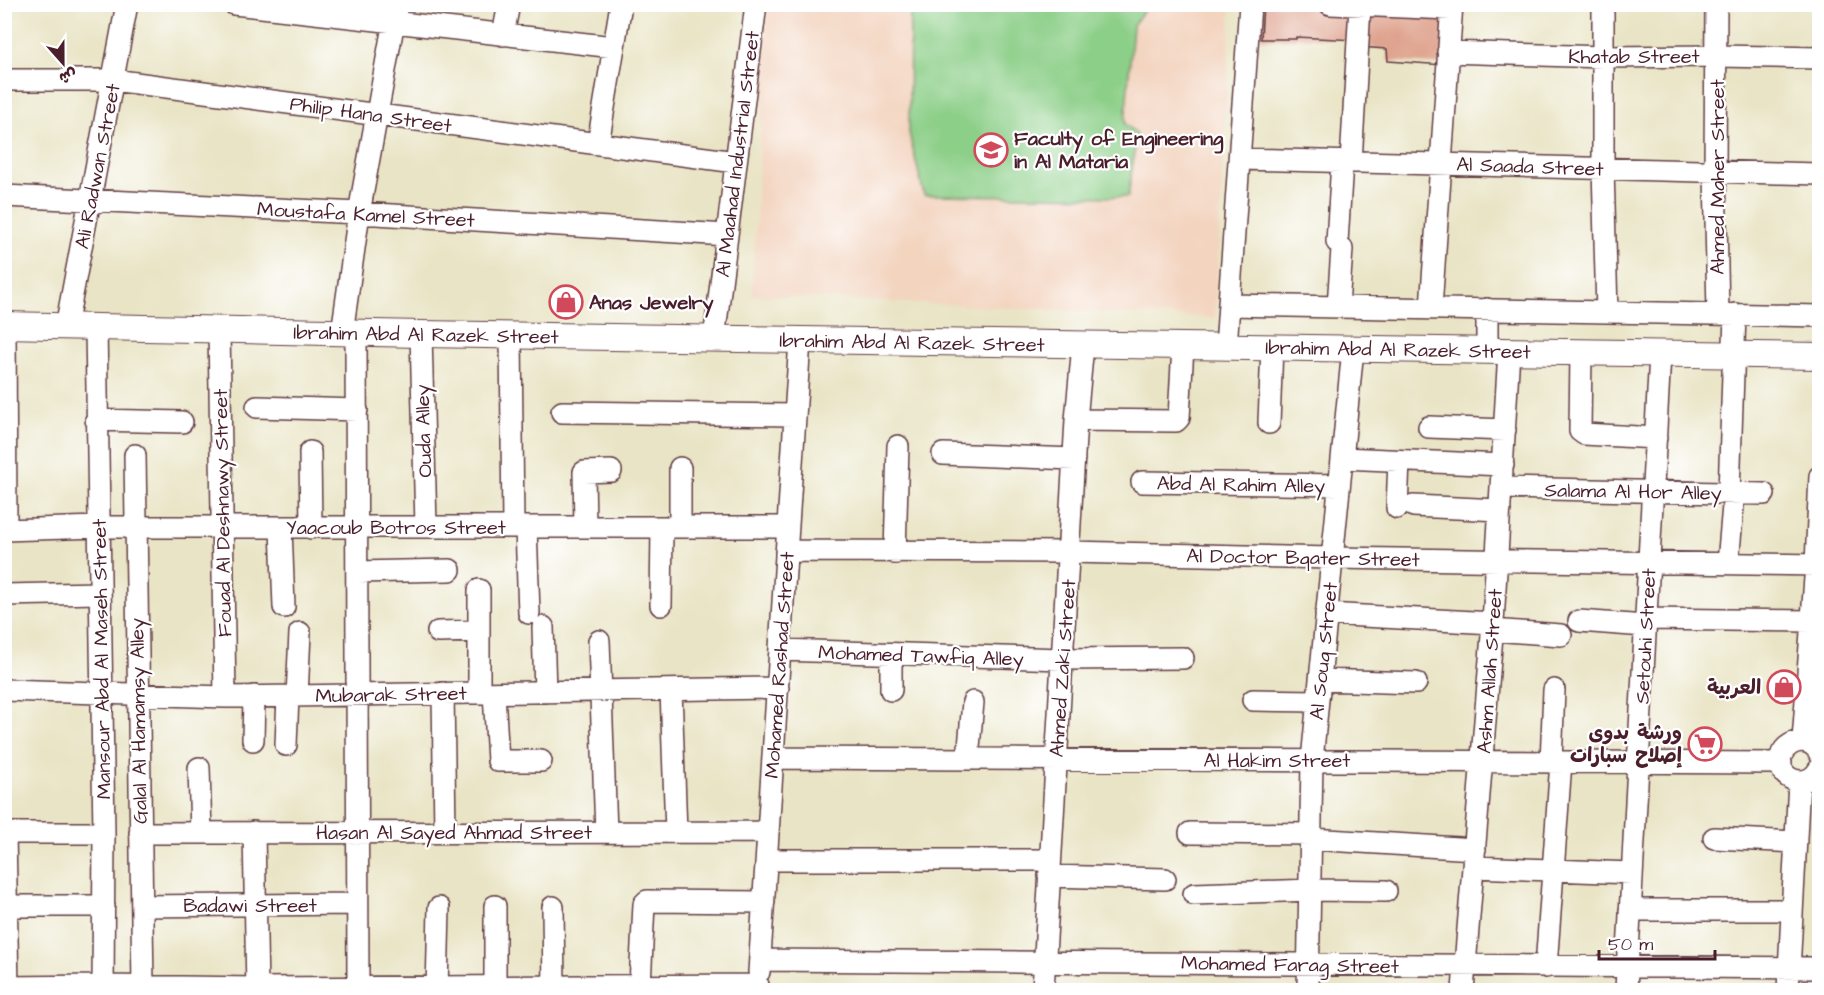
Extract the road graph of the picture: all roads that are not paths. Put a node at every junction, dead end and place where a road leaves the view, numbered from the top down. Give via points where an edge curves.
1 (127, 4) edge
2 (234, 4) edge
3 (509, 4) edge
4 (621, 4) edge
5 (756, 4) edge
6 (1250, 4) edge
7 (1330, 4) edge
8 (1603, 4) edge
9 (1716, 4) edge
10 (1360, 6) edge
11 (1452, 7) edge
12 (396, 14) edge
13 (503, 35) junction
14 (614, 47) junction
15 (1448, 52) junction
16 (1717, 56) junction
17 (1603, 57) junction
18 (1820, 58) edge
19 (4, 80) edge
20 (113, 80) junction
21 (377, 114) junction
22 (598, 144) junction
23 (1240, 159) junction
24 (736, 162) junction
25 (1346, 162) junction
26 (1441, 164) junction
27 (1603, 168) junction
28 (1715, 172) junction
29 (1820, 174) edge
30 (4, 196) edge
31 (90, 200) junction
32 (359, 213) junction
33 (727, 235) junction
34 (1230, 305) junction
35 (1338, 306) junction
36 (1431, 308) junction
37 (1487, 309) junction
38 (1606, 312) junction
39 (1727, 314) junction
40 (1820, 316) edge
41 (5, 325) edge
42 (66, 327) junction
43 (96, 327) junction
44 (219, 330) junction
45 (349, 333) junction
46 (421, 334) junction
47 (511, 336) junction
48 (714, 339) junction
49 (800, 340) junction
50 (1083, 345) junction
51 (1183, 346) junction
52 (1226, 347) junction
53 (1272, 347) junction
54 (1353, 349) junction
55 (1498, 351) junction
56 (1581, 352) junction
57 (1660, 354) junction
58 (1734, 355) junction
59 (1820, 357) edge
60 (257, 407) dead end
61 (357, 410) junction
62 (562, 412) dead end
63 (795, 416) junction
64 (96, 420) junction
65 (1076, 420) junction
66 (182, 422) dead end
67 (1269, 423) dead end
68 (1429, 427) dead end
69 (1505, 430) junction
70 (1656, 438) junction
71 (898, 446) dead end
72 (310, 452) dead end
73 (943, 454) dead end
74 (135, 455) dead end
75 (1342, 458) junction
76 (1074, 459) junction
77 (1399, 461) junction
78 (1503, 465) junction
79 (680, 468) dead end
80 (611, 471) dead end
81 (1820, 476) edge
82 (1142, 482) dead end
83 (1340, 485) junction
84 (1502, 488) junction
85 (1653, 492) junction
86 (1731, 494) junction
87 (1764, 494) dead end
88 (1500, 510) junction
89 (98, 527) junction
90 (357, 527) junction
91 (426, 527) junction
92 (520, 527) junction
93 (585, 527) junction
94 (671, 527) junction
95 (788, 527) junction
96 (135, 528) junction
97 (222, 528) junction
98 (281, 528) junction
99 (311, 528) junction
100 (5, 530) edge
101 (786, 552) junction
102 (1069, 552) junction
103 (895, 553) junction
104 (1332, 558) junction
105 (1497, 561) junction
106 (1649, 562) junction
107 (1728, 563) junction
108 (1818, 565) edge
109 (450, 570) dead end
110 (357, 572) junction
111 (479, 590) dead end
112 (99, 593) junction
113 (4, 595) edge
114 (662, 605) dead end
115 (284, 608) dead end
116 (1326, 614) junction
117 (1579, 621) dead end
118 (1812, 621) junction
119 (1646, 622) junction
120 (1492, 626) junction
121 (479, 631) junction
122 (438, 632) dead end
123 (300, 633) dead end
124 (1561, 635) dead end
125 (599, 641) dead end
126 (780, 650) junction
127 (891, 654) junction
128 (1183, 658) dead end
129 (1062, 659) junction
130 (1814, 682) edge
131 (1416, 683) dead end
132 (778, 688) junction
133 (4, 690) edge
134 (670, 690) junction
135 (891, 690) dead end
136 (1554, 690) dead end
137 (600, 691) junction
138 (1319, 691) junction
139 (102, 692) junction
140 (544, 692) junction
141 (138, 693) junction
142 (443, 693) junction
143 (486, 693) junction
144 (357, 694) junction
145 (254, 696) junction
146 (293, 696) junction
147 (225, 697) junction
148 (1253, 700) dead end
149 (973, 702) dead end
150 (253, 740) dead end
151 (286, 745) dead end
152 (1811, 748) edge
153 (773, 758) junction
154 (968, 759) junction
155 (1056, 760) junction
156 (1312, 760) junction
157 (541, 761) dead end
158 (1482, 762) junction
159 (1556, 762) junction
160 (1638, 762) junction
161 (1780, 763) junction
162 (199, 768) dead end
163 (1820, 768) edge
164 (1799, 781) junction
165 (254, 832) junction
166 (357, 832) junction
167 (445, 832) junction
168 (606, 832) junction
169 (676, 832) junction
170 (768, 832) junction
171 (5, 833) edge
172 (104, 833) junction
173 (140, 833) junction
174 (201, 833) junction
175 (1190, 833) dead end
176 (1311, 837) junction
177 (1714, 838) dead end
178 (1796, 842) junction
179 (1474, 858) junction
180 (767, 860) junction
181 (1050, 868) junction
182 (1553, 870) junction
183 (1632, 873) junction
184 (1165, 879) dead end
185 (1311, 890) junction
186 (1386, 891) dead end
187 (1194, 894) dead end
188 (764, 902) junction
189 (357, 904) junction
190 (6, 906) edge
191 (104, 906) junction
192 (142, 906) junction
193 (256, 906) junction
194 (495, 906) dead end
195 (553, 907) dead end
196 (439, 908) dead end
197 (1630, 910) junction
198 (1792, 910) junction
199 (760, 960) junction
200 (1045, 961) junction
201 (1310, 964) junction
202 (1465, 966) junction
203 (1546, 966) junction
204 (1627, 967) junction
205 (1790, 968) junction
206 (1820, 968) edge
207 (143, 986) junction
208 (495, 987) junction
209 (649, 987) edge
210 (7, 988) edge
211 (103, 988) edge
212 (554, 988) edge
213 (758, 988) edge
214 (257, 989) edge
215 (357, 989) edge
216 (437, 989) edge
217 (1043, 990) edge
218 (1308, 990) edge
219 (1463, 990) edge
220 (1626, 990) edge
221 (1788, 990) edge

1 - 20 street, Ali Radwan Street
2 - 12 street
3 - 13 street
4 - 14 street
5 - 24 street, Al Maahad Industrial Street
6 - 23 street
7 - 10 street
8 - 17 street
9 - 16 street, Ahmed Maher Street
10 - 11 street
10 - 25 street
11 - 15 street
12 - 13 street
12 - 21 street
13 - 14 street
14 - 22 street
15 - 17 street, Khatab Street
15 - 26 street
16 - 17 street, Khatab Street
16 - 18 street, Khatab Street
16 - 28 street, Ahmed Maher Street
17 - 27 street
19 - 20 street, Philip Hana Street
20 - 21 street, Philip Hana Street
20 - 31 street, Ali Radwan Street
21 - 22 street, Philip Hana Street
21 - 32 street
22 - 24 street, Philip Hana Street
23 - 25 street, Al Saada Street
23 - 34 street
24 - 33 street, Al Maahad Industrial Street
25 - 26 street, Al Saada Street
25 - 35 street
26 - 27 street, Al Saada Street
26 - 36 street
27 - 28 street, Al Saada Street
27 - 38 street
28 - 29 street, Al Saada Street
28 - 39 street, Ahmed Maher Street
30 - 31 street, Moustafa Kamel Street
31 - 32 street, Moustafa Kamel Street
31 - 42 street, Ali Radwan Street
32 - 33 street, Moustafa Kamel Street
32 - 45 street
33 - 48 street, Al Maahad Industrial Street
34 - 35 street, Ibrahim Abd Al Razek Street
34 - 52 street
35 - 36 street, Ibrahim Abd Al Razek Street
36 - 37 street, Ibrahim Abd Al Razek Street
37 - 38 street, Ibrahim Abd Al Razek Street
37 - 55 street, Ashm Allah Street
38 - 39 street, Ibrahim Abd Al Razek Street
39 - 40 street, Ibrahim Abd Al Razek Street
39 - 58 street, Ahmed Maher Street
41 - 42 main road, Ibrahim Abd Al Razek Street
41 - 100 street
42 - 43 main road, Ibrahim Abd Al Razek Street
43 - 44 main road, Ibrahim Abd Al Razek Street
43 - 64 street, Mansour Abd Al Maseh Street
44 - 45 main road, Ibrahim Abd Al Razek Street
44 - 97 street, Fouad Al Deshnawy Street
45 - 46 main road, Ibrahim Abd Al Razek Street
45 - 61 street
46 - 47 main road, Ibrahim Abd Al Razek Street
46 - 91 street, Ouda Alley
47 - 48 main road, Ibrahim Abd Al Razek Street
47 - 92 street
48 - 49 main road, Ibrahim Abd Al Razek Street
49 - 50 main road, Ibrahim Abd Al Razek Street
49 - 63 street, Mohamed Rashad Street
50 - 51 main road, Ibrahim Abd Al Razek Street
50 - 65 street, Ahmed Zaki Street
51 - 52 main road, Ibrahim Abd Al Razek Street
51 - 65 street via 1176,421
52 - 53 main road, Ibrahim Abd Al Razek Street
53 - 54 main road, Ibrahim Abd Al Razek Street
53 - 67 street
54 - 55 main road, Ibrahim Abd Al Razek Street
54 - 75 street, Al Souq Street
55 - 56 main road, Ibrahim Abd Al Razek Street
55 - 69 street, Ashm Allah Street
56 - 57 main road, Ibrahim Abd Al Razek Street
56 - 70 street via 1580,431
57 - 58 main road, Ibrahim Abd Al Razek Street
57 - 70 street, Setouhi Street
58 - 59 main road, Ibrahim Abd Al Razek Street
58 - 86 street, Ahmed Maher Street
60 - 61 street
61 - 90 street
62 - 63 street
63 - 95 street, Mohamed Rashad Street
64 - 66 street
64 - 89 street, Mansour Abd Al Maseh Street
65 - 76 street, Ahmed Zaki Street
68 - 69 street
69 - 78 street, Ashm Allah Street
70 - 85 street, Setouhi Street
71 - 103 street
72 - 99 street
73 - 76 street
74 - 96 street, Galal Al Hamamsy Alley
75 - 77 street
75 - 83 street, Al Souq Street
76 - 102 street, Ahmed Zaki Street
77 - 78 street
77 - 88 street via 1405,507
78 - 84 street, Ashm Allah Street
79 - 94 street
80 - 93 street via 584,472
81 - 108 street
82 - 83 street, Abd Al Rahim Alley
83 - 104 street, Al Souq Street
84 - 85 street, Salama Al Hor Alley
84 - 88 street, Ashm Allah Street
85 - 86 street, Salama Al Hor Alley
85 - 106 street, Setouhi Street
86 - 87 street, Salama Al Hor Alley
86 - 107 street, Ahmed Maher Street
88 - 105 street, Ashm Allah Street
89 - 96 street, Yaacoub Botros Street
89 - 100 street, Yaacoub Botros Street
89 - 112 street, Mansour Abd Al Maseh Street
90 - 91 street, Yaacoub Botros Street
90 - 99 street, Yaacoub Botros Street
90 - 110 street
91 - 92 street, Yaacoub Botros Street
92 - 93 street, Yaacoub Botros Street
92 - 140 street
93 - 94 street, Yaacoub Botros Street
94 - 95 street, Yaacoub Botros Street
94 - 114 street
95 - 101 street, Mohamed Rashad Street
96 - 97 street, Yaacoub Botros Street
96 - 141 street, Galal Al Hamamsy Alley
97 - 98 street, Yaacoub Botros Street
97 - 147 street, Fouad Al Deshnawy Street
98 - 99 street, Yaacoub Botros Street
98 - 115 street
101 - 103 street, Al Doctor Bqater Street
101 - 126 street, Mohamed Rashad Street
102 - 103 street, Al Doctor Bqater Street
102 - 104 street, Al Doctor Bqater Street
102 - 129 street, Ahmed Zaki Street
104 - 105 street, Al Doctor Bqater Street
104 - 116 street, Al Souq Street
105 - 106 street, Al Doctor Bqater Street
105 - 120 street, Ashm Allah Street
106 - 107 street, Al Doctor Bqater Street
106 - 119 street, Setouhi Street
107 - 108 street, Al Doctor Bqater Street
108 - 118 street
109 - 110 street
110 - 144 street
111 - 121 street
112 - 113 street
112 - 139 street, Mansour Abd Al Maseh Street
116 - 120 street
116 - 138 street, Al Souq Street
117 - 119 street
118 - 119 street
118 - 130 street
119 - 160 street, Setouhi Street
120 - 124 street
120 - 158 street, Ashm Allah Street
121 - 122 street
121 - 143 street
123 - 146 street
125 - 137 street
126 - 127 street, Mohamed Tawfiq Alley
126 - 132 street, Mohamed Rashad Street
127 - 129 street, Mohamed Tawfiq Alley
127 - 135 street
128 - 129 street, Mohamed Tawfiq Alley
129 - 155 street, Ahmed Zaki Street
130 - 152 street
131 - 138 street
132 - 134 street, Mubarak Street
132 - 153 street, Mohamed Rashad Street
133 - 139 street, Mubarak Street
134 - 137 street, Mubarak Street
134 - 169 street
136 - 159 street
137 - 140 street, Mubarak Street
137 - 168 street
138 - 148 street
138 - 156 street, Al Souq Street
139 - 141 street, Mubarak Street
139 - 172 street, Mansour Abd Al Maseh Street
140 - 143 street, Mubarak Street
141 - 147 street, Mubarak Street
141 - 173 street, Galal Al Hamamsy Alley
142 - 143 street, Mubarak Street
142 - 144 street, Mubarak Street
142 - 167 street
143 - 157 street via 498,761
144 - 146 street, Mubarak Street
144 - 166 street
145 - 146 street, Mubarak Street
145 - 147 street, Mubarak Street
145 - 150 street
146 - 151 street
149 - 154 street
152 - 161 street via 1791,743
153 - 154 street, Al Hakim Street
153 - 170 street, Mohamed Rashad Street
154 - 155 street, Al Hakim Street
155 - 156 street, Al Hakim Street
155 - 181 street, Ahmed Zaki Street
156 - 158 street, Al Hakim Street
156 - 176 street, Al Souq Street
158 - 159 street, Al Hakim Street
158 - 179 street, Ashm Allah Street
159 - 160 street, Al Hakim Street
159 - 182 street
160 - 161 street, Al Hakim Street
160 - 183 street, Setouhi Street
161 - 164 street via 1788,777
162 - 174 street
163 - 164 street via 1811,779
164 - 178 street
165 - 166 street, Hasan Al Sayed Ahmad Street
165 - 174 street, Hasan Al Sayed Ahmad Street
165 - 193 street
166 - 167 street, Hasan Al Sayed Ahmad Street
166 - 189 street
167 - 168 street, Hasan Al Sayed Ahmad Street
168 - 169 street, Hasan Al Sayed Ahmad Street
169 - 170 street, Hasan Al Sayed Ahmad Street
170 - 180 street, Mohamed Rashad Street
171 - 172 street
171 - 190 street
172 - 191 street, Mansour Abd Al Maseh Street
173 - 174 street, Hasan Al Sayed Ahmad Street
173 - 192 street, Galal Al Hamamsy Alley
175 - 176 street
176 - 179 street
176 - 185 street, Al Souq Street
177 - 178 street
178 - 198 street
179 - 182 street
179 - 202 street, Ashm Allah Street
180 - 181 street
180 - 188 street, Mohamed Rashad Street
181 - 184 street
181 - 200 street, Ahmed Zaki Street
182 - 183 street
182 - 203 street
183 - 197 street, Setouhi Street
185 - 186 street
185 - 187 street
185 - 201 street, Al Souq Street
188 - 199 street, Mohamed Rashad Street
188 - 209 street via 647,901 644,904
189 - 193 street, Badawi Street
189 - 215 street
190 - 191 street
190 - 210 street
191 - 211 street, Mansour Abd Al Maseh Street
192 - 193 street, Badawi Street
192 - 207 street, Galal Al Hamamsy Alley
193 - 214 street
194 - 208 street
195 - 212 street
196 - 216 street
197 - 198 street
197 - 204 street, Setouhi Street
198 - 205 street
199 - 200 street, Mohamed Farag Street
199 - 213 street, Mohamed Rashad Street
200 - 201 street, Mohamed Farag Street
200 - 217 street, Ahmed Zaki Street
201 - 202 street, Mohamed Farag Street
201 - 218 street, Al Souq Street
202 - 203 street, Mohamed Farag Street
202 - 219 street, Ashm Allah Street
203 - 204 street, Mohamed Farag Street
204 - 205 street, Mohamed Farag Street
204 - 220 street, Setouhi Street
205 - 206 street, Mohamed Farag Street
205 - 221 street
207 - 211 street
207 - 214 street
208 - 212 street
208 - 216 street
209 - 212 street
209 - 213 street
210 - 211 street
214 - 215 street
215 - 216 street

